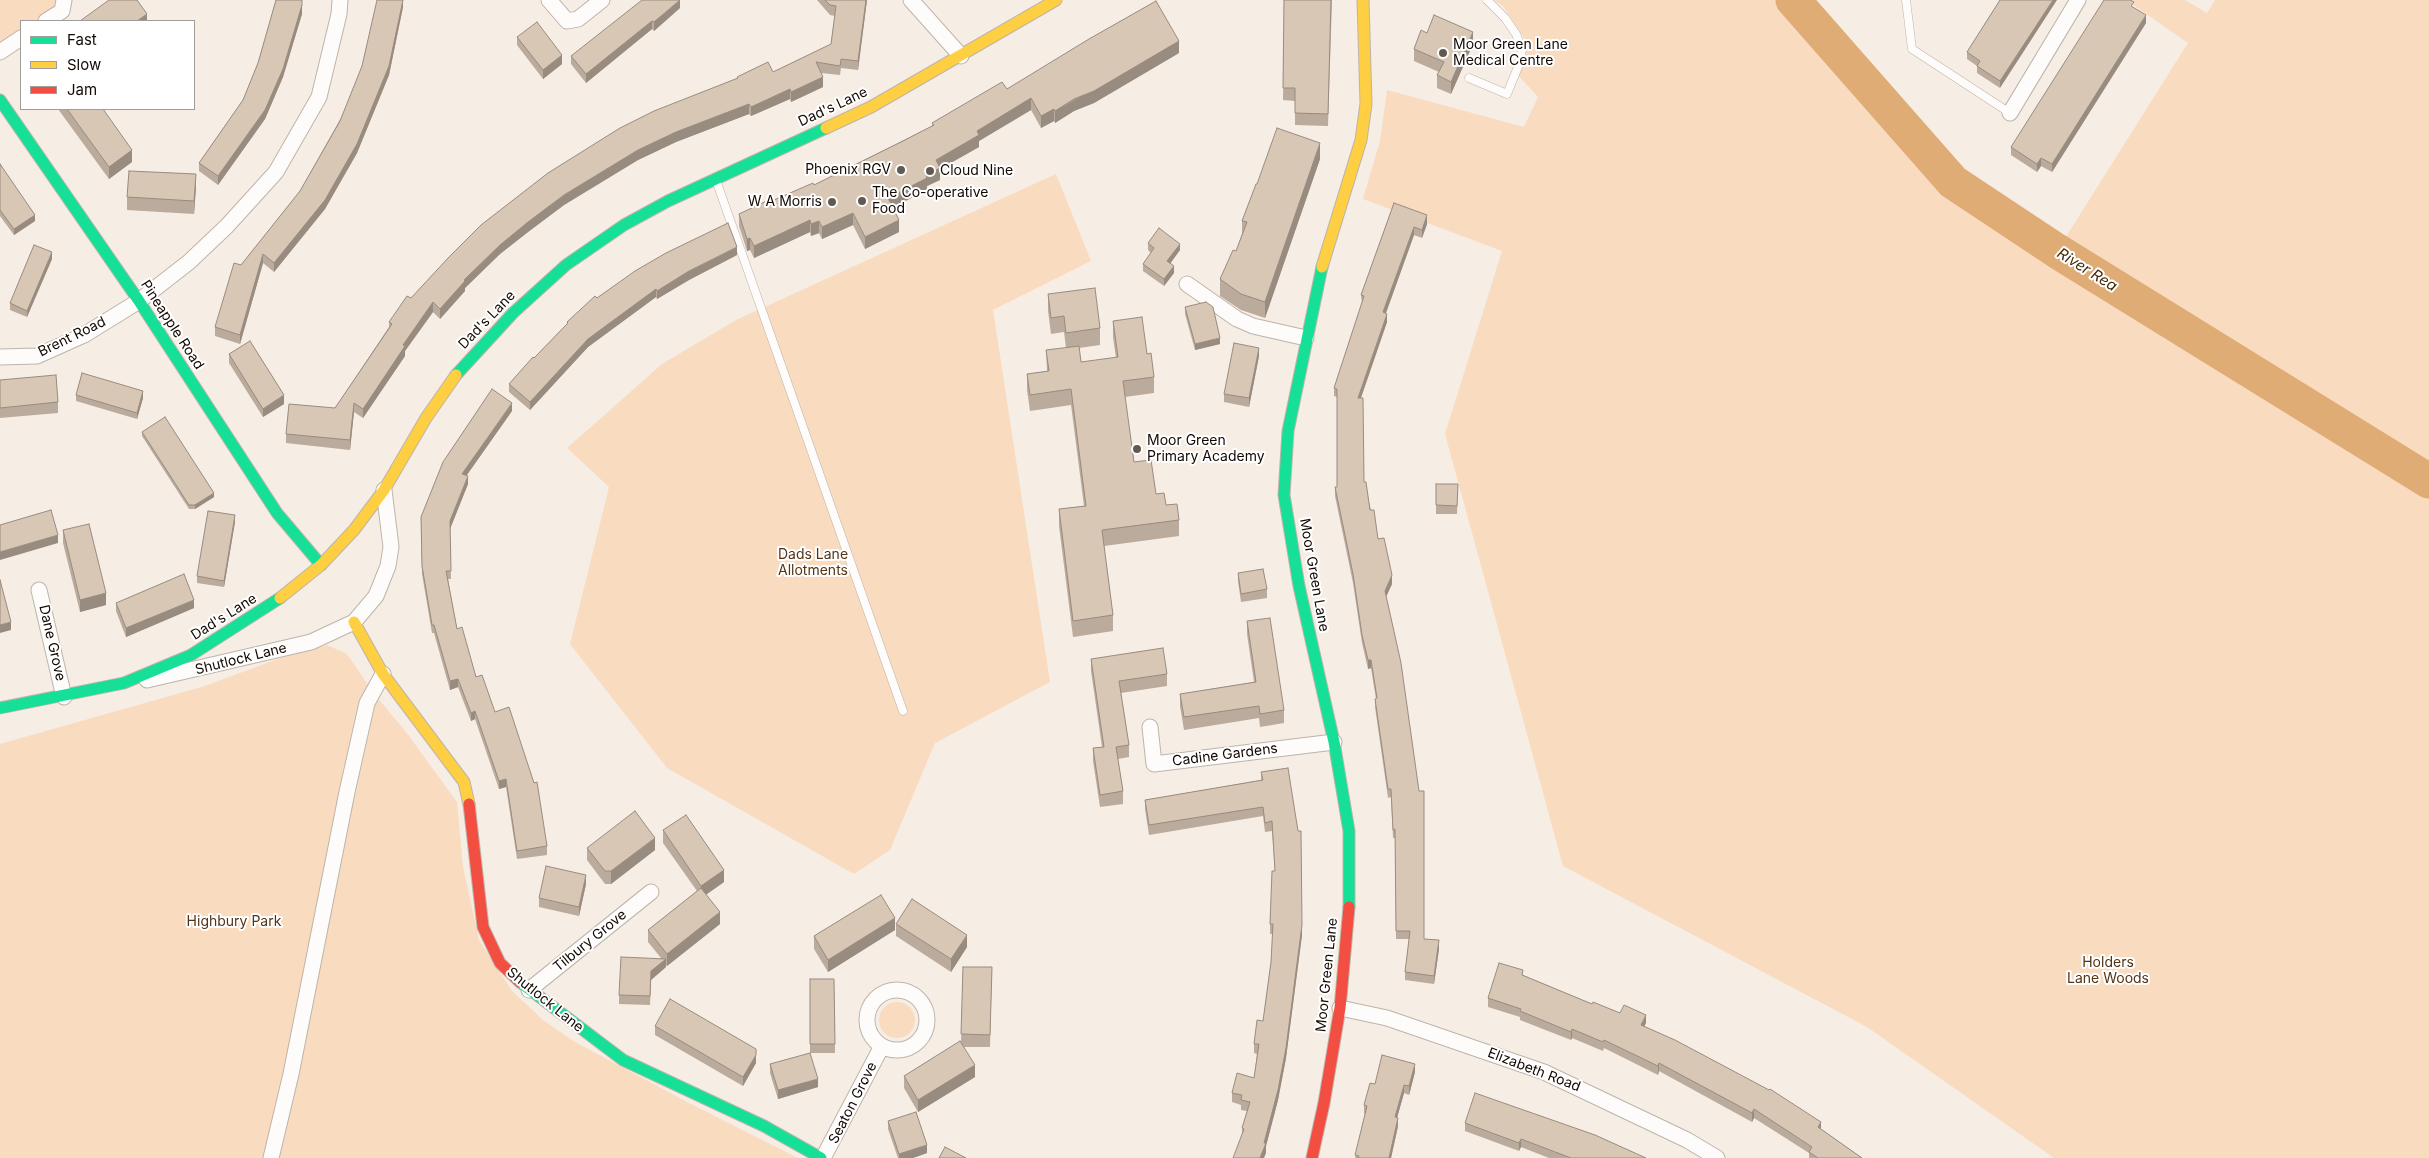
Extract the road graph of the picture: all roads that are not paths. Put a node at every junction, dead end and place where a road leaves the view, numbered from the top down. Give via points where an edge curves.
1 (64, 0) edge
2 (340, 0) edge
3 (549, 0) edge
4 (602, 0) edge
5 (911, 0) edge
6 (1056, 0) edge
7 (1363, 0) edge
8 (1487, 0) edge
9 (1906, 0) edge
10 (2078, 0) edge
11 (48, 20) edge
12 (20, 39) edge
13 (0, 52) edge
14 (961, 56) junction
15 (1469, 78) dead end
16 (0, 100) edge
17 (2010, 113) joint
18 (716, 178) junction
19 (1187, 284) dead end
20 (139, 301) junction
21 (1306, 338) junction
22 (0, 357) edge
23 (384, 490) junction
24 (321, 565) junction
25 (39, 590) dead end
26 (354, 622) junction
27 (383, 674) junction
28 (124, 683) junction
29 (64, 697) junction
30 (0, 708) edge
31 (903, 711) dead end
32 (1150, 727) dead end
33 (1334, 742) junction
34 (650, 892) dead end
35 (529, 990) junction
36 (1340, 1008) junction
37 (882, 1046) junction
38 (271, 1158) edge
39 (822, 1158) edge
40 (1312, 1158) edge
41 (1717, 1158) edge

1 - 11 street via 62,11
2 - 20 street, Brent Road via 319,97 276,172 221,232
3 - 4 street via 567,21 578,19
5 - 14 street
6 - 14 street, Dad's Lane
7 - 21 street, Moor Green Lane via 1366,104 1362,140 1320,273
8 - 15 lane via 1506,18 1516,34 1522,49 1520,62 1507,94
9 - 17 lane via 1912,50
10 - 17 street
12 - 13 street
14 - 18 street, Dad's Lane via 871,107
16 - 20 street, Pineapple Road
18 - 23 street, Dad's Lane via 624,225 566,265 513,313 460,371 426,418
18 - 31 lane
19 - 21 street via 1237,319 1253,326
20 - 22 street, Brent Road via 84,335 37,356
20 - 24 street, Pineapple Road via 277,513
21 - 33 street, Moor Green Lane via 1288,431 1284,495 1299,586
23 - 24 street, Dad's Lane via 354,530
23 - 26 street, Shutlock Lane via 391,547 388,566 376,596
24 - 28 street, Dad's Lane via 269,607 218,639 191,655
25 - 29 street, Dane Grove
26 - 27 street, Shutlock Lane
26 - 28 street, Shutlock Lane via 311,642 170,676
27 - 35 street, Shutlock Lane via 464,782 470,808 483,927 500,963
27 - 38 street via 365,710
28 - 29 street, Dad's Lane
29 - 30 street, Dad's Lane
32 - 33 street, Cadine Gardens via 1154,764
33 - 36 street, Moor Green Lane via 1349,831 1350,896
34 - 35 street, Tilbury Grove
35 - 39 street, Shutlock Lane via 623,1060 764,1126
36 - 40 street, Moor Green Lane
36 - 41 street, Elizabeth Road via 1387,1018 1544,1072 1687,1140
37 - 37 street, Seaton Grove via 902,1050 920,1040 925,1032 926,1016 922,1002 914,995 896,990 878,996 871,1004 866,1022 874,1040
37 - 39 street, Seaton Grove

